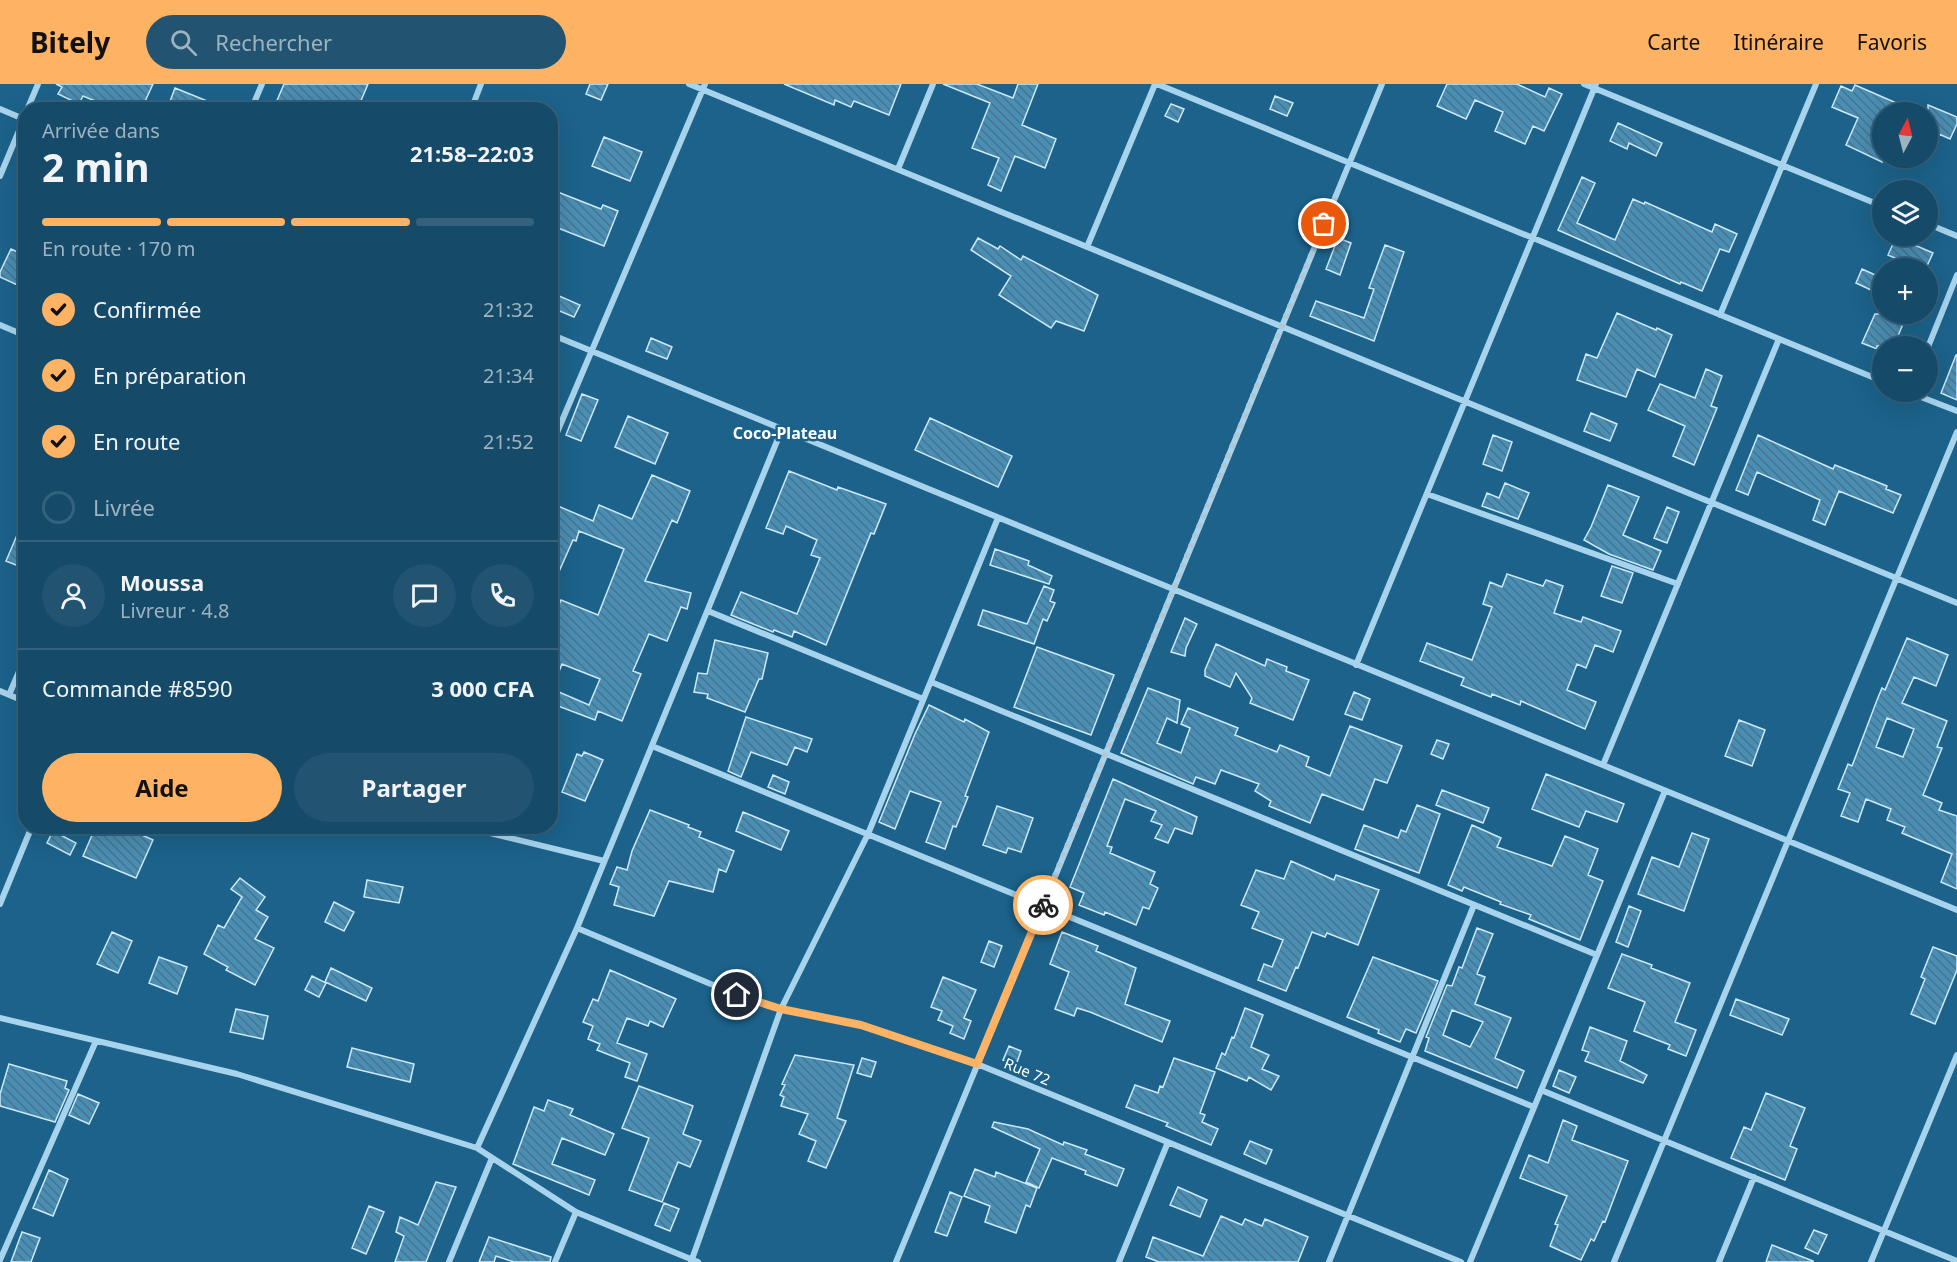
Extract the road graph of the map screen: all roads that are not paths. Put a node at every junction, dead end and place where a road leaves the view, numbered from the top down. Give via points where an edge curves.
1 (38, 84) edge
2 (262, 84) edge
3 (481, 84) edge
4 (689, 84) edge
5 (933, 84) edge
6 (1156, 84) edge
7 (1382, 84) edge
8 (1584, 84) edge
9 (1816, 84) edge
10 (1595, 86) edge
11 (704, 87) edge
12 (30, 102) edge
13 (254, 102) edge
14 (474, 102) edge
15 (0, 109) edge
16 (18, 115) edge
17 (18, 134) edge
18 (1350, 163) junction
19 (1782, 165) junction
20 (898, 169) junction
21 (0, 176) edge
22 (1872, 202) edge
23 (1938, 228) edge
24 (1957, 236) edge
25 (1533, 238) junction
26 (1087, 247) junction
27 (1957, 275) edge
28 (1720, 315) junction
29 (0, 325) edge
30 (1282, 327) junction
31 (18, 333) edge
32 (1932, 336) edge
33 (558, 337) edge
34 (1779, 339) junction
35 (592, 351) junction
36 (1872, 377) edge
37 (1465, 402) junction
38 (1934, 402) edge
39 (1957, 411) edge
40 (782, 429) junction
41 (558, 430) edge
42 (1957, 432) edge
43 (1427, 494) junction
44 (1712, 502) junction
45 (998, 518) junction
46 (1896, 578) junction
47 (1678, 584) junction
48 (1174, 590) junction
49 (1957, 603) edge
50 (708, 611) junction
51 (1356, 664) junction
52 (18, 674) edge
53 (931, 682) junction
54 (0, 691) edge
55 (9, 695) junction
56 (18, 699) edge
57 (923, 699) junction
58 (652, 746) junction
59 (1106, 754) junction
60 (1603, 765) junction
61 (1665, 791) junction
62 (29, 834) edge
63 (494, 834) edge
64 (868, 834) junction
65 (1788, 841) junction
66 (604, 861) junction
67 (0, 904) edge
68 (1474, 905) junction
69 (1043, 906) junction
70 (1957, 910) edge
71 (577, 928) junction
72 (1597, 955) junction
73 (781, 1009) junction
74 (0, 1018) edge
75 (96, 1041) junction
76 (1957, 1055) edge
77 (1412, 1058) junction
78 (977, 1064) junction
79 (1541, 1090) junction
80 (1534, 1107) junction
81 (1664, 1141) junction
82 (1168, 1142) junction
83 (477, 1148) junction
84 (492, 1158) junction
85 (1754, 1178) junction
86 (576, 1212) junction
87 (1348, 1216) junction
88 (1884, 1231) junction
89 (0, 1260) edge
90 (694, 1261) edge
91 (1957, 1261) edge
92 (449, 1262) edge
93 (555, 1262) edge
94 (896, 1262) edge
95 (1119, 1262) edge
96 (1329, 1262) edge
97 (1461, 1262) edge
98 (1470, 1262) edge
99 (1614, 1262) edge
100 (1719, 1262) edge
101 (1871, 1262) edge

1 - 12 street
2 - 13 street
3 - 14 street
4 - 11 street
5 - 20 street
6 - 18 street
6 - 26 street
7 - 18 street
8 - 10 street
9 - 19 street
10 - 19 street
10 - 25 street
11 - 20 street
11 - 35 street
15 - 16 street
17 - 21 street
18 - 25 street
18 - 30 street
19 - 22 street
19 - 28 street
20 - 26 street
23 - 24 street
25 - 28 street
25 - 37 street
26 - 30 street
27 - 32 street
28 - 34 street
29 - 31 street
30 - 37 street
30 - 48 street
33 - 35 street
34 - 36 street
34 - 44 street
35 - 40 street
35 - 41 street
37 - 43 street
37 - 44 street
38 - 39 street
40 - 45 street
40 - 50 street
42 - 46 street
43 - 47 street
43 - 51 street
44 - 46 street
44 - 47 street
45 - 48 street
45 - 53 street
46 - 49 street
46 - 65 street
47 - 60 street
48 - 51 street
48 - 59 street
50 - 57 street
50 - 58 street
51 - 60 street
52 - 55 street
53 - 57 street
53 - 59 street
54 - 55 street
55 - 56 street
57 - 64 street
58 - 64 street
58 - 66 street
59 - 68 street
59 - 69 street
60 - 61 street
61 - 65 street
61 - 72 street
62 - 67 street
63 - 66 street
64 - 69 street
64 - 73 street
65 - 70 street
65 - 81 street
66 - 71 street
68 - 72 street
68 - 77 street
69 - 77 street
69 - 78 street
71 - 73 street, Rue 72 via 737,995
71 - 83 street
72 - 79 street
73 - 78 street, Rue 72 via 861,1025
73 - 90 street
74 - 75 street
75 - 83 street via 237,1074
75 - 89 street
76 - 88 street
77 - 80 street
77 - 87 street
78 - 82 street, Rue 72
78 - 94 street
79 - 80 street
79 - 81 street
80 - 98 street
81 - 85 street
81 - 99 street
82 - 87 street, Rue 72
82 - 95 street
83 - 84 street
84 - 86 street
84 - 92 street
85 - 88 street
85 - 100 street
86 - 90 street
86 - 93 street
87 - 96 street
87 - 97 street, Rue 72
88 - 91 street
88 - 101 street

